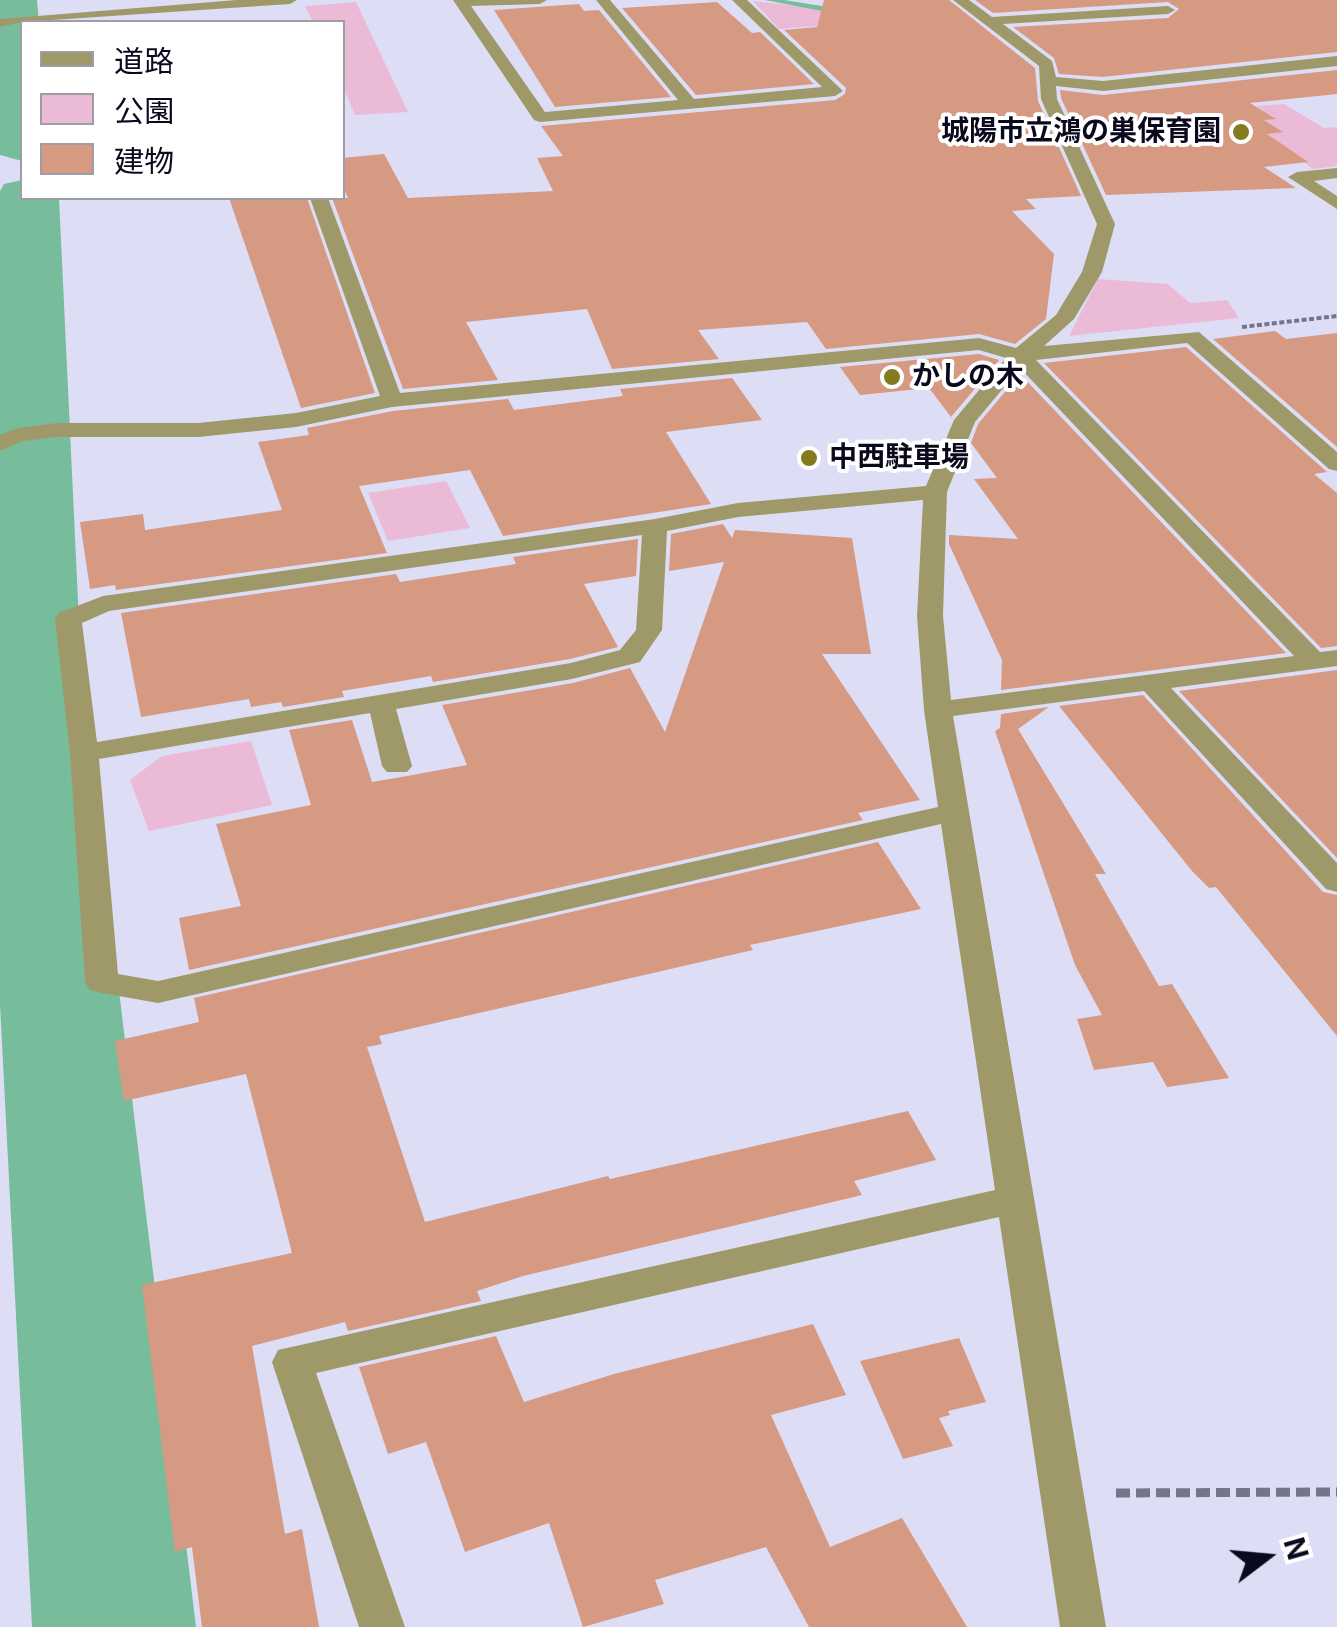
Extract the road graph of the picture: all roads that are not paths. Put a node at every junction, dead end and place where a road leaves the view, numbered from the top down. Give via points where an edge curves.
1 (290, 0) edge
2 (540, 0) edge
3 (603, 0) edge
4 (740, 0) edge
5 (960, 0) edge
6 (460, 1) edge
7 (238, 3) edge
8 (1168, 10) dead end
9 (105, 13) edge
10 (38, 20) edge
11 (989, 21) junction
12 (1337, 61) edge
13 (1048, 82) junction
14 (690, 104) junction
15 (1337, 172) edge
16 (320, 200) edge
17 (1337, 204) edge
18 (1020, 354) junction
19 (392, 400) junction
20 (9, 440) edge
21 (1337, 464) edge
22 (935, 492) junction
23 (654, 526) junction
24 (1325, 659) edge
25 (1153, 685) junction
26 (381, 703) junction
27 (938, 710) junction
28 (84, 753) junction
29 (397, 766) dead end
30 (955, 812) junction
31 (1337, 882) edge
32 (1012, 1200) junction
33 (382, 1627) edge
34 (1083, 1627) edge

1 - 7 street
2 - 6 street
3 - 14 street
4 - 14 street via 835,91
5 - 11 street
6 - 14 street via 540,117
7 - 9 street
8 - 11 street
9 - 10 street
11 - 13 street via 1047,64
12 - 13 street via 1102,86
13 - 18 street via 1049,99 1106,224 1092,272 1064,318
15 - 17 street via 1297,177
16 - 19 street
18 - 19 street via 979,344
18 - 21 street via 1192,336
18 - 22 street via 965,420
18 - 24 street
19 - 20 street via 296,420 198,430 57,430
22 - 23 street via 738,510
22 - 27 street via 930,616
23 - 26 street via 649,630 630,656
23 - 28 street via 103,604 68,620
24 - 25 street
25 - 27 street
25 - 31 street
26 - 28 street
26 - 29 street
27 - 30 street
28 - 30 street via 102,982 158,992
30 - 32 street
32 - 33 street via 292,1362
32 - 34 street

